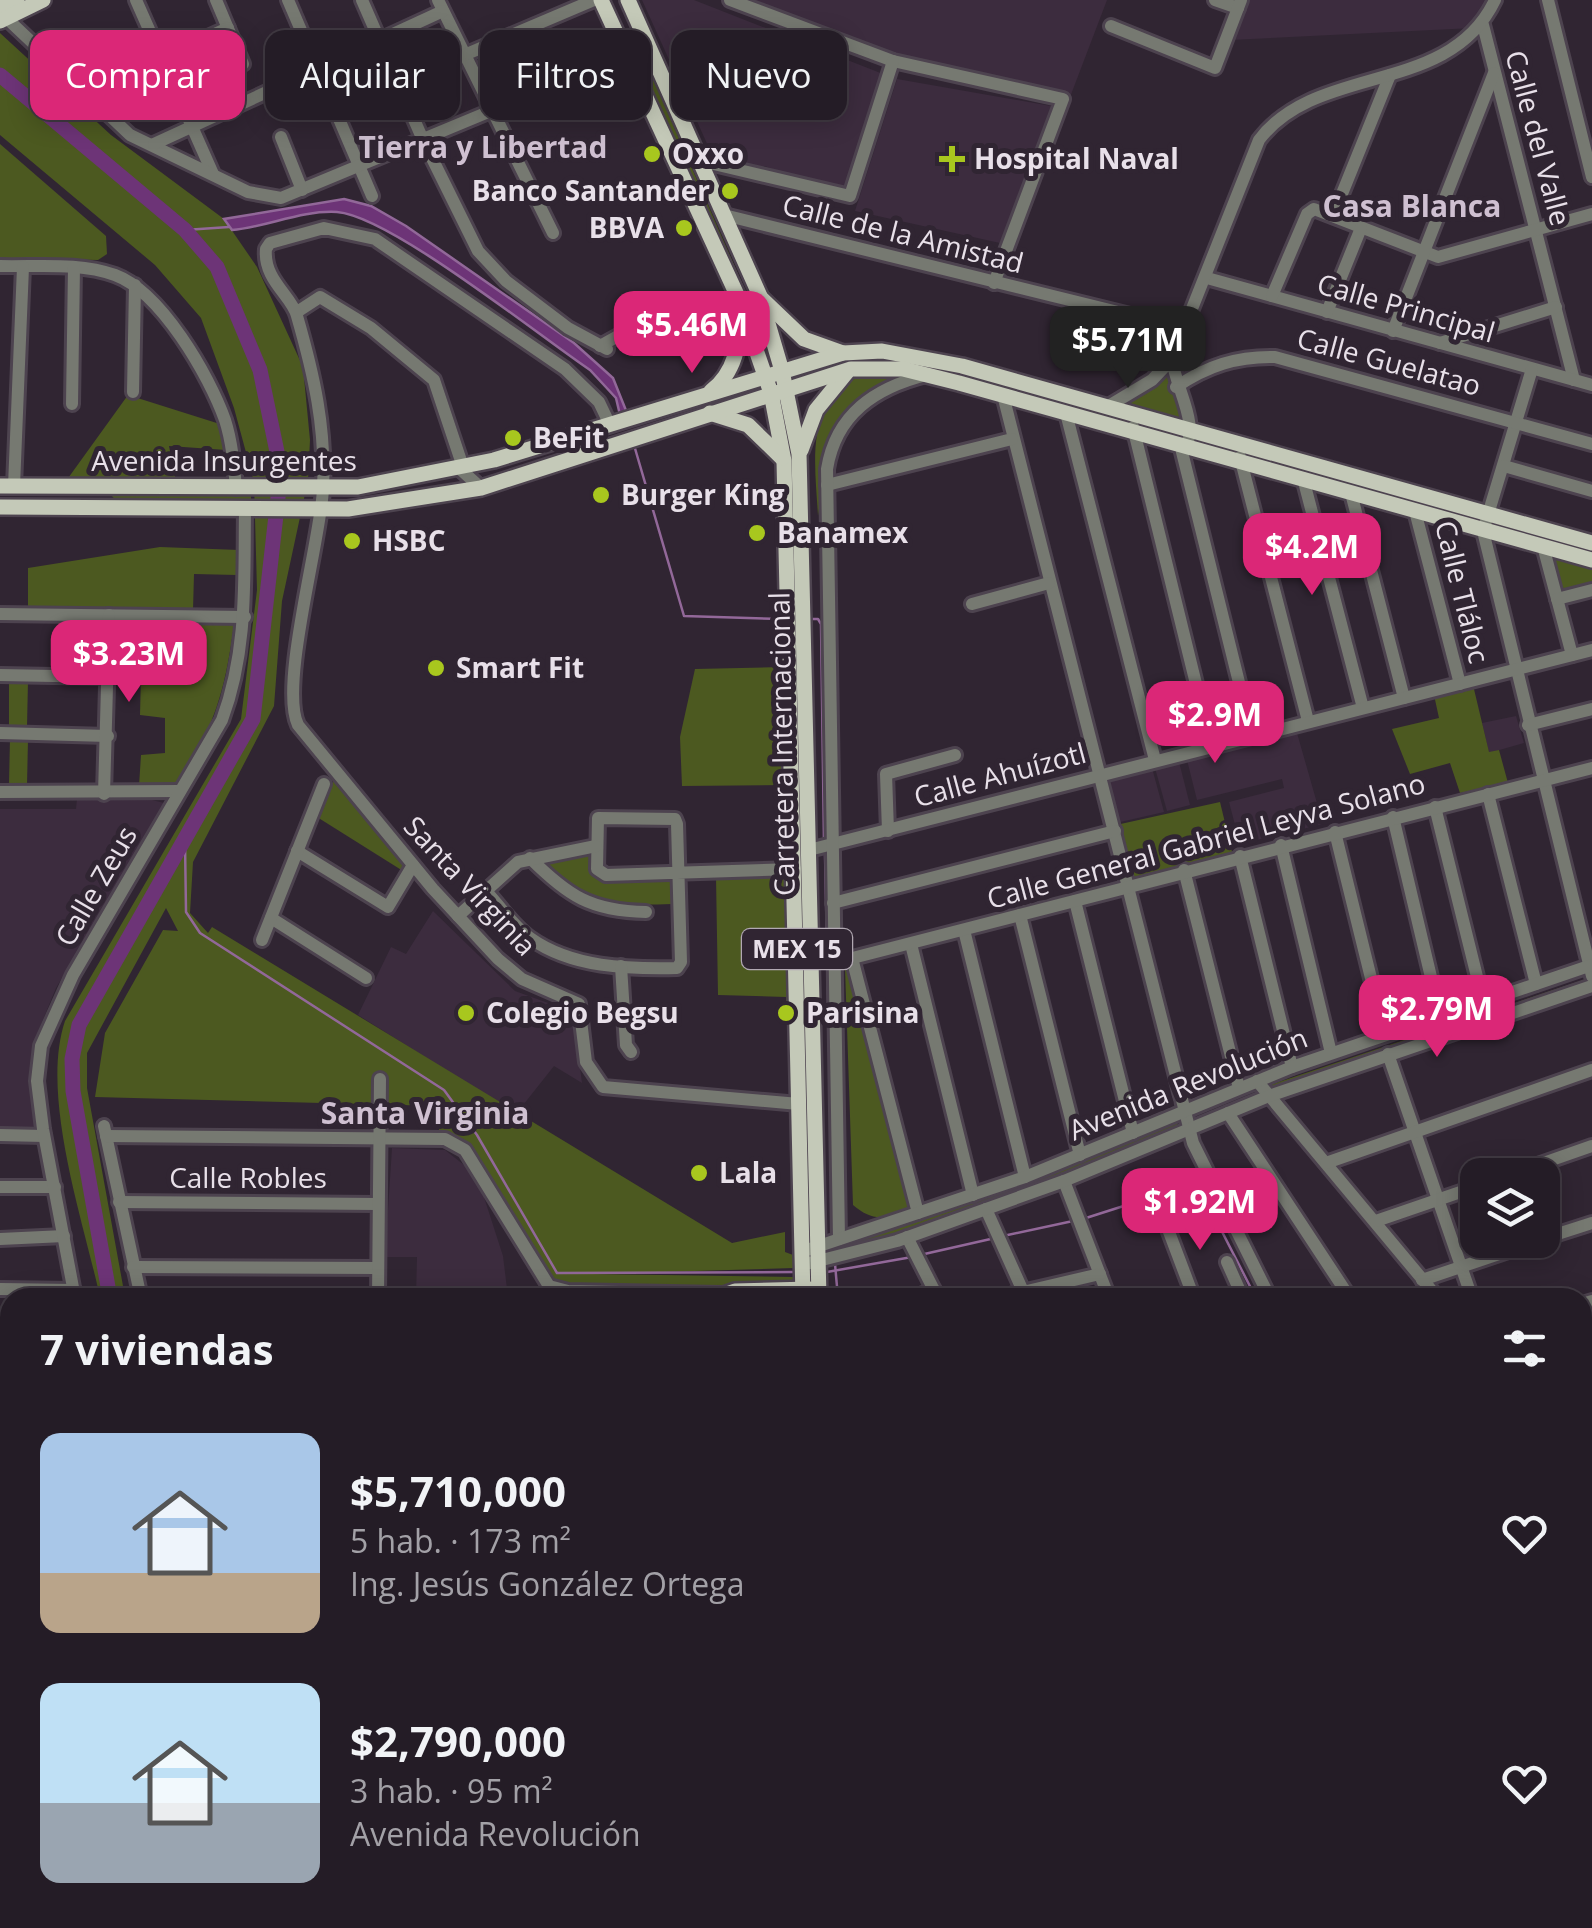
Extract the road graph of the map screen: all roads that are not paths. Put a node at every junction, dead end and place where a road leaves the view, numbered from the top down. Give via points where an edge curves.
1 (17, 0) edge
2 (44, 0) edge
3 (136, 0) edge
4 (216, 0) edge
5 (288, 0) edge
6 (362, 0) edge
7 (594, 0) edge
8 (602, 0) edge
9 (628, 0) edge
10 (730, 0) edge
11 (1215, 0) edge
12 (1494, 0) edge
13 (1548, 0) edge
14 (1240, 4) edge
15 (440, 6) edge
16 (1, 15) edge
17 (1483, 25) junction
18 (1111, 26) dead end
19 (228, 28) joint
20 (149, 30) edge
21 (224, 30) edge
22 (300, 30) edge
23 (375, 30) edge
24 (394, 30) edge
25 (615, 30) edge
26 (462, 56) junction
27 (894, 60) junction
28 (1495, 72) junction
29 (1390, 75) junction
30 (265, 91) edge
31 (480, 92) edge
32 (651, 110) edge
33 (480, 116) edge
34 (190, 120) edge
35 (339, 120) edge
36 (414, 120) edge
37 (494, 120) edge
38 (192, 125) junction
39 (280, 137) dead end
40 (423, 140) junction
41 (154, 144) junction
42 (702, 161) junction
43 (360, 167) junction
44 (214, 174) junction
45 (1592, 177) edge
46 (302, 190) junction
47 (372, 196) dead end
48 (1592, 214) edge
49 (724, 215) junction
50 (1333, 216) junction
51 (1361, 228) junction
52 (1536, 230) junction
53 (553, 233) dead end
54 (1423, 254) junction
55 (0, 266) edge
56 (23, 267) junction
57 (74, 267) junction
58 (1207, 278) junction
59 (994, 283) junction
60 (134, 285) junction
61 (736, 295) junction
62 (760, 296) junction
63 (1272, 296) junction
64 (1556, 307) junction
65 (297, 312) junction
66 (1328, 312) junction
67 (636, 326) dead end
68 (1187, 330) junction
69 (1393, 331) junction
70 (1440, 343) junction
71 (843, 354) junction
72 (1172, 359) junction
73 (850, 369) junction
74 (1532, 369) junction
75 (774, 373) junction
76 (960, 374) junction
77 (926, 375) junction
78 (1574, 380) junction
79 (1592, 385) edge
80 (1176, 387) junction
81 (778, 390) junction
82 (133, 392) dead end
83 (706, 394) junction
84 (1004, 395) junction
85 (72, 404) dead end
86 (1107, 407) junction
87 (706, 412) junction
88 (1066, 412) junction
89 (1517, 422) junction
90 (612, 424) junction
91 (1133, 424) junction
92 (1190, 430) junction
93 (576, 436) junction
94 (1012, 439) junction
95 (1592, 444) edge
96 (1187, 448) junction
97 (1241, 453) junction
98 (582, 455) junction
99 (792, 458) junction
100 (1504, 466) junction
101 (459, 468) junction
102 (1304, 478) junction
103 (828, 485) junction
104 (7, 486) edge
105 (97, 487) junction
106 (242, 488) junction
107 (481, 488) junction
108 (317, 490) junction
109 (1592, 492) edge
110 (1351, 493) junction
111 (0, 507) edge
112 (97, 508) junction
113 (246, 508) junction
114 (315, 511) junction
115 (1415, 511) junction
116 (1488, 514) junction
117 (1482, 531) junction
118 (1592, 543) edge
119 (1542, 546) junction
120 (1592, 560) edge
121 (1049, 583) junction
122 (1592, 590) edge
123 (1557, 599) junction
124 (972, 604) dead end
125 (0, 614) edge
126 (109, 615) junction
127 (245, 617) junction
128 (797, 629) junction
129 (1592, 650) edge
130 (1572, 655) junction
131 (1515, 670) junction
132 (0, 675) edge
133 (108, 677) junction
134 (1460, 684) junction
135 (1404, 698) junction
136 (1363, 708) junction
137 (1592, 709) edge
138 (1308, 721) junction
139 (1528, 726) junction
140 (0, 733) edge
141 (1252, 735) junction
142 (108, 736) junction
143 (1212, 745) junction
144 (955, 755) dead end
145 (1155, 760) junction
146 (1592, 768) edge
147 (1101, 774) junction
148 (1543, 782) junction
149 (324, 784) dead end
150 (0, 792) edge
151 (104, 794) junction
152 (1488, 794) junction
153 (177, 796) junction
154 (1435, 807) junction
155 (1392, 818) junction
156 (888, 831) junction
157 (1115, 831) junction
158 (1335, 832) junction
159 (1281, 845) junction
160 (596, 846) junction
161 (822, 848) junction
162 (298, 851) junction
163 (1240, 856) junction
164 (530, 858) junction
165 (413, 865) junction
166 (795, 869) junction
167 (1184, 870) junction
168 (677, 873) junction
169 (1129, 885) junction
170 (486, 891) junction
171 (1075, 901) junction
172 (833, 903) junction
173 (646, 912) dead end
174 (1020, 915) junction
175 (458, 916) junction
176 (271, 918) junction
177 (964, 930) junction
178 (262, 940) dead end
179 (911, 944) junction
180 (852, 958) junction
181 (833, 962) junction
182 (621, 966) junction
183 (1591, 969) edge
184 (366, 978) dead end
185 (1536, 984) junction
186 (1592, 986) edge
187 (1483, 1001) junction
188 (1440, 1016) junction
189 (1384, 1035) junction
190 (631, 1052) dead end
191 (1331, 1053) junction
192 (1388, 1054) junction
193 (1292, 1067) junction
194 (1592, 1070) edge
195 (380, 1079) dead end
196 (1257, 1081) junction
197 (1239, 1088) junction
198 (1269, 1096) junction
199 (799, 1104) junction
200 (1186, 1111) junction
201 (1228, 1113) junction
202 (1190, 1130) junction
203 (1414, 1131) junction
204 (1133, 1133) junction
205 (0, 1135) edge
206 (44, 1136) junction
207 (378, 1139) junction
208 (1592, 1146) edge
209 (1080, 1155) junction
210 (1558, 1158) edge
211 (1326, 1163) junction
212 (1025, 1177) junction
213 (1064, 1182) junction
214 (55, 1187) junction
215 (0, 1188) edge
216 (1460, 1192) edge
217 (973, 1196) junction
218 (1438, 1200) junction
219 (119, 1202) junction
220 (378, 1204) junction
221 (986, 1208) junction
222 (918, 1213) junction
223 (1376, 1221) junction
224 (1592, 1222) edge
225 (1166, 1224) dead end
226 (1560, 1234) edge
227 (64, 1236) junction
228 (907, 1237) junction
229 (0, 1239) edge
230 (839, 1239) junction
231 (1488, 1258) edge
232 (1227, 1262) dead end
233 (133, 1267) junction
234 (1461, 1267) junction
235 (378, 1268) junction
236 (1257, 1272) junction
237 (811, 1274) edge
238 (1100, 1274) junction
239 (1422, 1280) junction
240 (1236, 1283) junction
241 (74, 1288) edge
242 (138, 1288) edge
243 (378, 1288) edge
244 (557, 1288) edge
245 (753, 1288) edge
246 (933, 1288) edge
247 (1022, 1288) edge
248 (1032, 1288) edge
249 (1105, 1288) edge
250 (1190, 1288) edge
251 (1238, 1288) edge
252 (1265, 1288) edge
253 (1343, 1288) edge
254 (1429, 1288) edge
255 (1468, 1288) edge

1 - 16 main road
2 - 16 main road
3 - 20 street
4 - 19 street
5 - 22 street
6 - 23 street
7 - 26 street
8 - 25 main road, MEX 15
9 - 42 main road, MEX 15
10 - 27 street
11 - 14 street
12 - 17 street
13 - 45 street
14 - 18 street via 1215,68
15 - 24 street
15 - 26 street
16 - 41 street via 130,136
17 - 28 street, Calle del Valle
17 - 29 street via 1462,44
19 - 21 street
26 - 31 street
27 - 42 street via 850,196
27 - 59 street via 1063,99
28 - 52 street, Calle del Valle
28 - 54 street
29 - 50 street
29 - 58 street via 1302,103 1274,120 1235,195
30 - 38 street
32 - 61 main road, MEX 15
33 - 40 street
34 - 38 street
35 - 43 street
36 - 40 street
37 - 53 street
38 - 41 street
38 - 44 street
39 - 46 street
40 - 43 street
40 - 67 street via 493,270 603,347
41 - 44 street
42 - 49 main road, MEX 15
43 - 46 street
43 - 47 street
44 - 46 street via 261,196 291,197
48 - 52 street
49 - 59 street, Calle de la Amistad
49 - 62 main road, MEX 15
50 - 51 street
50 - 63 street via 1311,210
51 - 54 street
51 - 66 street
52 - 54 street via 1448,256
52 - 64 street, Calle del Valle
54 - 69 street
55 - 56 street
56 - 57 street
56 - 104 street
57 - 60 street
57 - 85 street
58 - 63 street, Calle Principal
58 - 68 street
59 - 68 street, Calle de la Amistad
60 - 82 street
60 - 106 street via 166,316 210,389
61 - 75 main road, MEX 15
61 - 83 main road via 738,346 729,371
62 - 71 main road via 804,339
62 - 75 main road, MEX 15
63 - 66 street, Calle Principal
64 - 70 street
64 - 78 street, Calle del Valle
65 - 90 street, Santa Virginia via 276,286 265,256 270,243 324,228 375,239 565,369
65 - 101 street via 320,297 422,368 440,391
65 - 108 street, Santa Virginia via 318,386
66 - 69 street, Calle Principal
68 - 72 street
69 - 70 street, Calle Principal
70 - 74 street, Calle Principal
71 - 75 main road, Avenida Insurgentes
71 - 76 main road, Avenida Insurgentes via 882,351
72 - 80 street
72 - 86 street via 1152,380
73 - 77 main road, Avenida Insurgentes
73 - 81 main road, Avenida Insurgentes
73 - 99 main road via 816,410
74 - 78 street, Calle Principal
74 - 89 street
75 - 81 main road, Carretera Internacional / MEX 15
75 - 83 main road, Avenida Insurgentes
76 - 77 main road, Avenida Insurgentes
76 - 84 main road, Avenida Insurgentes
76 - 86 main road, Avenida Insurgentes
77 - 103 street via 888,387 846,420 830,452
78 - 79 street, Calle Principal
80 - 89 street, Calle Guelatao via 1233,360 1275,357
80 - 92 street
81 - 87 main road, Avenida Insurgentes
81 - 99 main road, Carretera Internacional / MEX 15
83 - 90 main road, Avenida Insurgentes
84 - 88 main road, Avenida Insurgentes
84 - 94 street
86 - 91 main road, Avenida Insurgentes
87 - 98 main road, Avenida Insurgentes
87 - 99 main road via 748,425
88 - 91 main road, Avenida Insurgentes
88 - 145 street
89 - 95 street, Calle Guelatao
89 - 100 street
90 - 93 main road, Avenida Insurgentes
91 - 92 main road, Avenida Insurgentes
91 - 96 main road, Avenida Insurgentes
91 - 143 street
92 - 96 street
92 - 97 main road, Avenida Insurgentes
93 - 98 main road
93 - 101 main road, Avenida Insurgentes
94 - 103 street
94 - 121 street
96 - 97 main road, Avenida Insurgentes
96 - 141 street via 1182,452
97 - 102 main road, Avenida Insurgentes
97 - 116 main road, Avenida Insurgentes
97 - 138 street
98 - 107 main road, Avenida Insurgentes
99 - 128 main road, Carretera Internacional / MEX 15
100 - 109 street
100 - 116 street
101 - 107 street
101 - 108 main road, Avenida Insurgentes
102 - 110 main road, Avenida Insurgentes
102 - 136 street
103 - 161 street
104 - 105 main road, Avenida Insurgentes
105 - 106 main road, Avenida Insurgentes
105 - 112 main road
106 - 108 main road, Avenida Insurgentes
107 - 114 main road, Avenida Insurgentes
108 - 114 street, Santa Virginia
110 - 115 main road, Avenida Insurgentes
110 - 135 street
111 - 112 main road, Avenida Insurgentes
112 - 113 main road, Avenida Insurgentes
113 - 114 main road, Avenida Insurgentes
113 - 127 street, Calle Zeus
114 - 165 street, Santa Virginia via 295,718
115 - 117 main road, Avenida Insurgentes
115 - 134 street, Calle Tláloc
116 - 117 street
116 - 118 main road, Avenida Insurgentes
117 - 119 main road, Avenida Insurgentes
117 - 131 street
119 - 120 main road, Avenida Insurgentes
119 - 123 street
121 - 124 street
121 - 147 street
122 - 123 street
123 - 130 street
125 - 126 street
126 - 127 street
126 - 133 street
127 - 153 street, Calle Zeus via 230,696
128 - 161 main road, Carretera Internacional / MEX 15
128 - 166 main road, Carretera Internacional / MEX 15
129 - 130 street, Calle Ahuízotl
130 - 131 street, Calle Ahuízotl
131 - 134 street, Calle Ahuízotl
131 - 139 street
132 - 133 street
133 - 142 street
134 - 135 street, Calle Ahuízotl
135 - 136 street, Calle Ahuízotl
136 - 138 street, Calle Ahuízotl
137 - 139 street
138 - 141 street, Calle Ahuízotl
139 - 148 street
140 - 142 street
141 - 143 street, Calle Ahuízotl
142 - 151 street
143 - 145 street, Calle Ahuízotl
144 - 156 street via 886,774
145 - 147 street, Calle Ahuízotl
146 - 148 street, Calle General Gabriel Leyva Solano
147 - 156 street, Calle Ahuízotl
147 - 157 street
148 - 152 street, Calle General Gabriel Leyva Solano
148 - 183 street
149 - 162 street
150 - 151 street
151 - 153 street
152 - 154 street, Calle General Gabriel Leyva Solano
152 - 185 street
153 - 206 street, Calle Zeus via 73,976 41,1046 37,1081
154 - 155 street, Calle General Gabriel Leyva Solano
154 - 187 street
155 - 158 street, Calle General Gabriel Leyva Solano
155 - 188 street
156 - 161 street, Calle Ahuízotl
157 - 169 street
157 - 172 street
158 - 159 street, Calle General Gabriel Leyva Solano
158 - 189 street
159 - 163 street, Calle General Gabriel Leyva Solano
159 - 191 street
160 - 164 street
160 - 168 street via 600,874
160 - 168 street via 598,818 676,819
161 - 172 street
161 - 237 main road, Carretera Internacional / MEX 15
162 - 165 street via 388,907
162 - 176 street
163 - 167 street, Calle General Gabriel Leyva Solano
163 - 193 street
164 - 170 street
164 - 173 street via 564,892 612,912
165 - 175 street, Santa Virginia
166 - 168 street
166 - 199 main road, Carretera Internacional / MEX 15
167 - 169 street, Calle General Gabriel Leyva Solano
167 - 197 street
168 - 182 street via 680,966
169 - 171 street, Calle General Gabriel Leyva Solano
169 - 200 street
170 - 175 street
170 - 182 street via 530,938 588,963
171 - 174 street, Calle General Gabriel Leyva Solano
171 - 204 street
172 - 181 street
174 - 177 street, Calle General Gabriel Leyva Solano
174 - 209 street
175 - 199 street, Santa Virginia via 522,979 579,1004 586,1062 604,1087
176 - 178 street
176 - 184 street
177 - 179 street, Calle General Gabriel Leyva Solano
177 - 212 street
179 - 180 street, Calle General Gabriel Leyva Solano
179 - 217 street
180 - 181 street, Calle General Gabriel Leyva Solano
180 - 222 street
181 - 230 street
182 - 190 street
183 - 185 street, Avenida Revolución
185 - 187 street, Avenida Revolución
186 - 192 street, Avenida Revolución
187 - 188 street, Avenida Revolución
188 - 189 street, Avenida Revolución
189 - 191 street, Avenida Revolución
191 - 193 street, Avenida Revolución
192 - 198 street, Avenida Revolución
192 - 203 street
193 - 196 street, Avenida Revolución
194 - 203 street
195 - 207 street
196 - 197 street, Avenida Revolución
196 - 198 street
197 - 200 street, Avenida Revolución
198 - 201 street, Avenida Revolución
198 - 211 street
199 - 237 main road, Carretera Internacional / MEX 15
200 - 202 street
200 - 204 street, Avenida Revolución
201 - 202 street, Avenida Revolución
201 - 253 street
202 - 213 street, Avenida Revolución
202 - 236 street
203 - 211 street
203 - 218 street
204 - 209 street, Avenida Revolución
205 - 206 street
206 - 214 street, Calle Zeus
207 - 219 street via 105,1131
207 - 220 street
207 - 244 street via 446,1138 461,1145 549,1286
208 - 210 street
209 - 212 street, Avenida Revolución
211 - 223 street
212 - 217 street, Avenida Revolución
213 - 221 street, Avenida Revolución
213 - 238 street
214 - 215 street
214 - 227 street, Calle Zeus
216 - 218 street
217 - 222 street, Avenida Revolución
218 - 223 street
218 - 234 street
219 - 220 street, Calle Robles
219 - 233 street
220 - 235 street
221 - 228 street, Avenida Revolución
221 - 247 street
222 - 230 street, Avenida Revolución
223 - 239 street
224 - 226 street
225 - 250 street
227 - 229 street
227 - 241 street, Calle Zeus
228 - 237 street, Avenida Revolución
228 - 246 street
230 - 237 street, Avenida Revolución
231 - 234 street
232 - 240 street
233 - 235 street
233 - 242 street
234 - 239 street
234 - 255 street
235 - 243 street
236 - 240 street
236 - 252 street
237 - 245 main road
238 - 248 street
238 - 249 street
239 - 254 street
240 - 251 street

